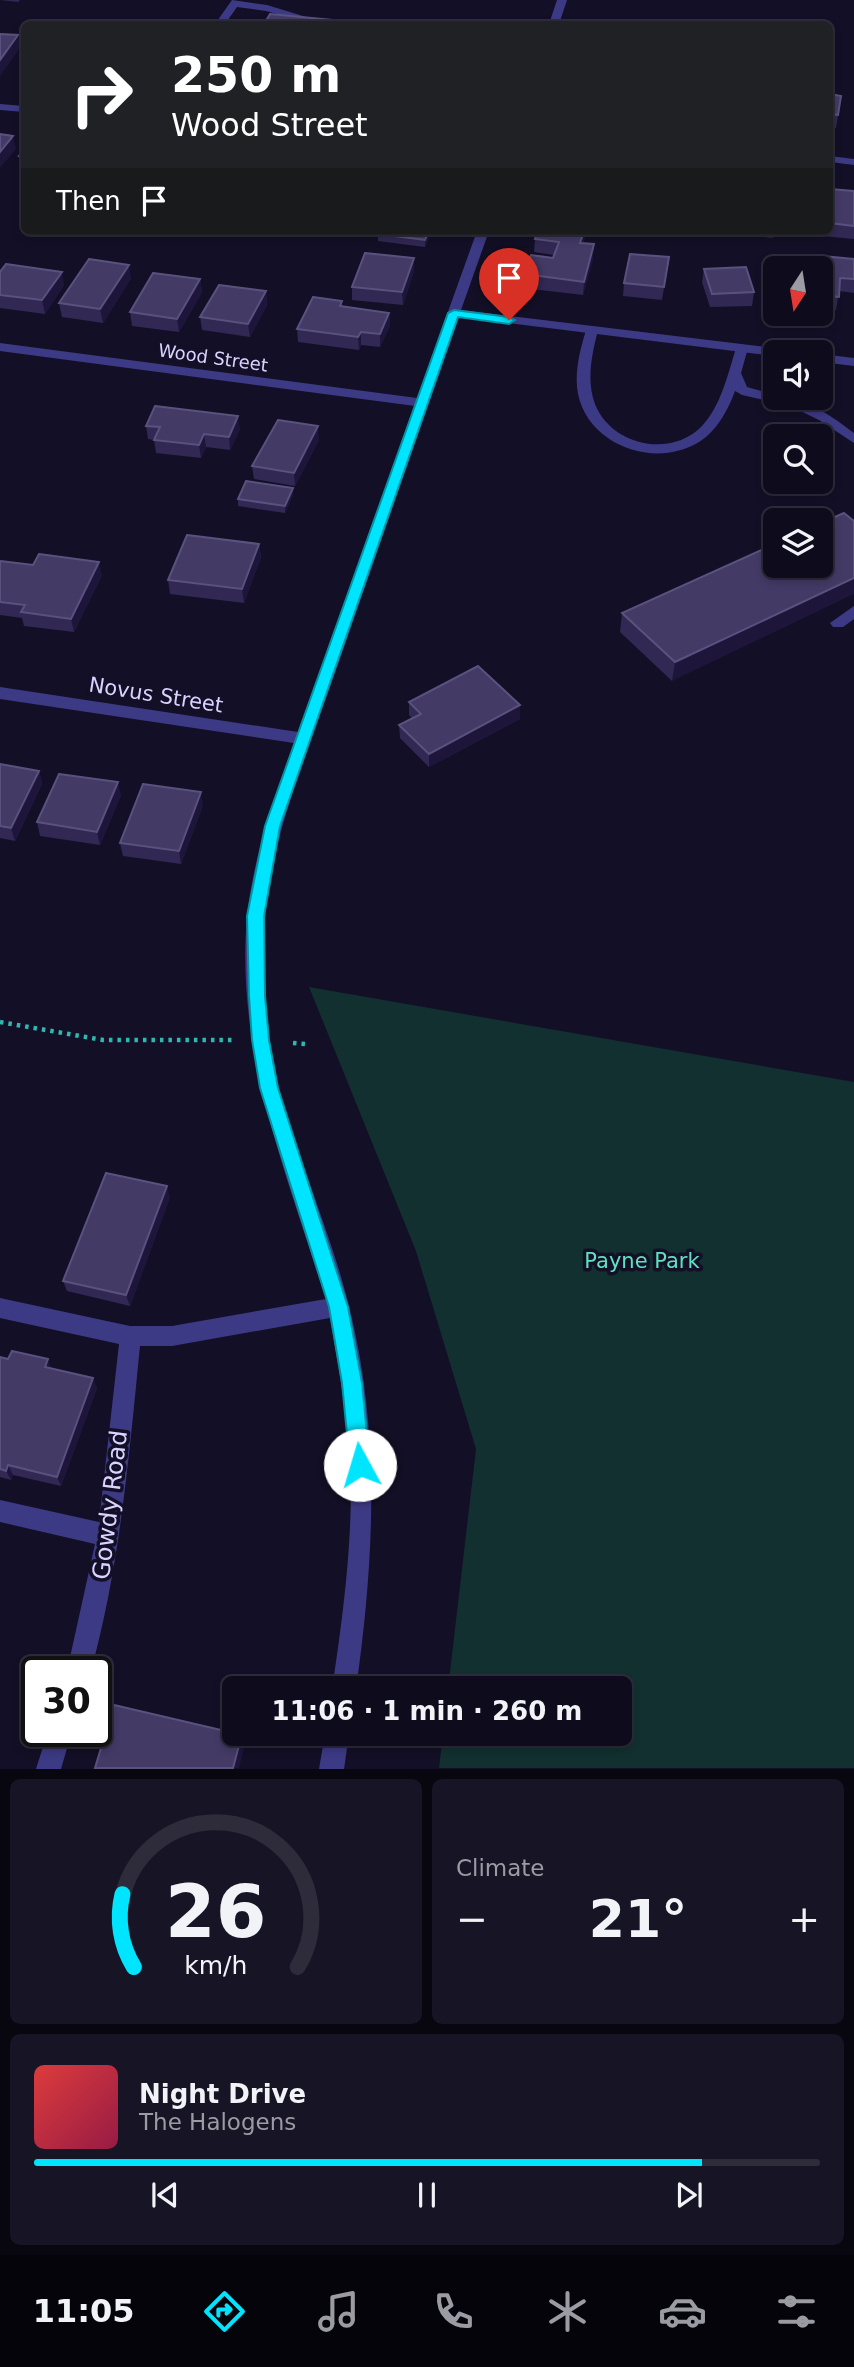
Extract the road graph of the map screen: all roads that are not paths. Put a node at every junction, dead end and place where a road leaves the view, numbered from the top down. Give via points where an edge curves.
1 (562, 0) edge
2 (236, 2) edge
3 (222, 21) edge
4 (313, 21) edge
5 (555, 21) edge
6 (0, 107) edge
7 (21, 110) edge
8 (833, 159) edge
9 (854, 162) edge
10 (482, 235) edge
11 (454, 313) junction
12 (592, 330) junction
13 (0, 347) edge
14 (742, 348) junction
15 (763, 351) edge
16 (833, 359) edge
17 (854, 362) edge
18 (735, 373) junction
19 (422, 403) junction
20 (854, 439) edge
21 (854, 611) edge
22 (838, 623) dead end
23 (0, 692) edge
24 (305, 739) junction
25 (339, 1307) junction
26 (0, 1308) edge
27 (130, 1336) junction
28 (0, 1511) edge
29 (107, 1535) junction
30 (83, 1656) edge
31 (346, 1676) edge
32 (335, 1746) edge
33 (55, 1747) edge
34 (48, 1769) edge
35 (331, 1769) edge

1 - 5 street
2 - 3 street
2 - 4 street
6 - 7 street
8 - 9 street
10 - 11 street
11 - 12 street
11 - 19 street
12 - 14 street
12 - 18 street via 584,371 587,402 600,425 624,441 657,448 693,441 715,419
13 - 19 street, Wood Street
14 - 15 street
14 - 18 street
16 - 17 street
18 - 20 street via 741,389 794,403
19 - 24 street
21 - 22 street
23 - 24 street, Novus Street
24 - 25 street via 273,826 257,903 260,1040 269,1088
25 - 27 street via 172,1336
25 - 31 street via 362,1487 355,1614
26 - 27 street
27 - 29 street, Gowdy Road
28 - 29 street
29 - 30 street, Gowdy Road via 96,1610
32 - 35 street
33 - 34 street

